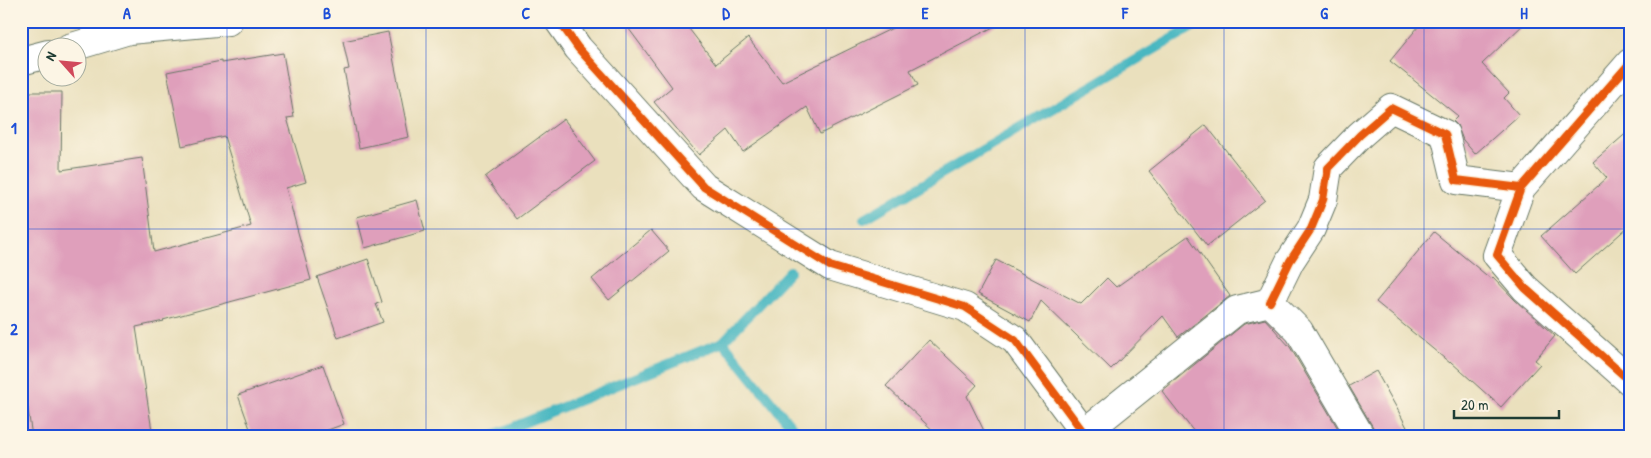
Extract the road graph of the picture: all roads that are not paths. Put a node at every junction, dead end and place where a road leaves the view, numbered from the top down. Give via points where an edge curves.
1 (228, 21) edge
2 (559, 21) edge
3 (88, 42) edge
4 (38, 57) edge
5 (21, 61) edge
6 (1630, 63) edge
7 (1521, 188) junction
8 (1270, 302) junction
9 (1630, 381) edge
10 (1086, 435) edge
11 (1361, 437) edge

1 - 3 street via 129,30
2 - 10 street via 578,48 704,186 830,266 964,307 1001,330 1015,340
4 - 5 street
6 - 7 street
7 - 8 street via 1456,180 1445,134 1391,108 1328,168 1323,200 1311,229 1290,261
7 - 9 street via 1498,255 1525,288
8 - 10 street via 1237,310
8 - 11 street via 1299,331

